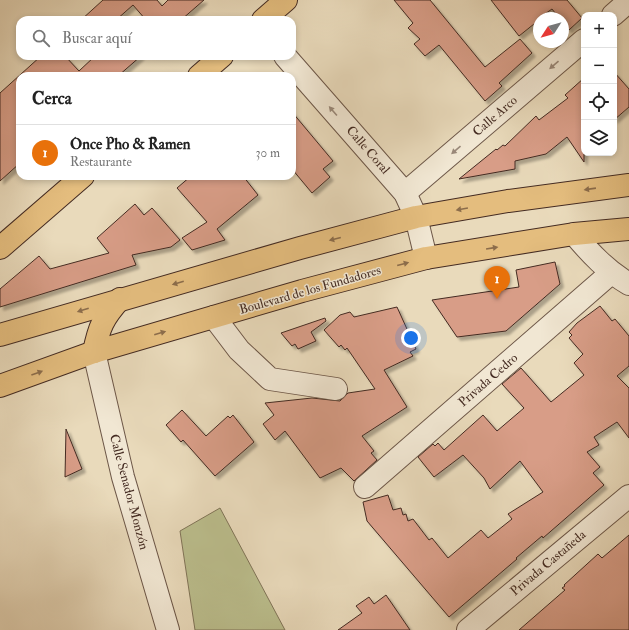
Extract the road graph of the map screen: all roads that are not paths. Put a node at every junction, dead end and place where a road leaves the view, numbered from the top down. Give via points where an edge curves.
1 (286, 0) edge
2 (629, 1) edge
3 (616, 12) edge
4 (268, 16) edge
5 (581, 43) edge
6 (217, 60) edge
7 (289, 60) edge
8 (204, 72) edge
9 (78, 180) edge
10 (629, 185) edge
11 (405, 193) junction
12 (416, 218) junction
13 (629, 229) edge
14 (574, 234) junction
15 (0, 248) edge
16 (426, 258) junction
17 (620, 279) edge
18 (120, 299) junction
19 (214, 317) junction
20 (0, 335) edge
21 (94, 352) junction
22 (0, 386) edge
23 (336, 389) dead end
24 (365, 487) dead end
25 (629, 496) edge
26 (168, 630) edge
27 (468, 630) edge

1 - 4 main road
2 - 3 street
5 -> 11 street, Calle Arco
6 - 8 main road
11 -> 7 street, Calle Coral
9 - 15 main road
10 -> 12 main road via 508,201
11 - 12 street, Calle Coral
12 - 16 street, Calle Coral
12 -> 18 main road
13 - 14 main road, Boulevard de los Fundadores
16 -> 14 main road, Boulevard de los Fundadores
14 - 17 street via 592,255
19 -> 16 main road, Boulevard de los Fundadores
17 - 24 street, Privada Cedro
18 -> 20 main road
18 - 21 main road via 106,315 98,332
21 -> 19 main road, Boulevard de los Fundadores
19 - 23 street via 239,350 270,379
22 -> 21 main road, Boulevard de los Fundadores
21 - 26 street, Calle Senador Monzón via 123,477
25 - 27 street, Privada Castañeda

